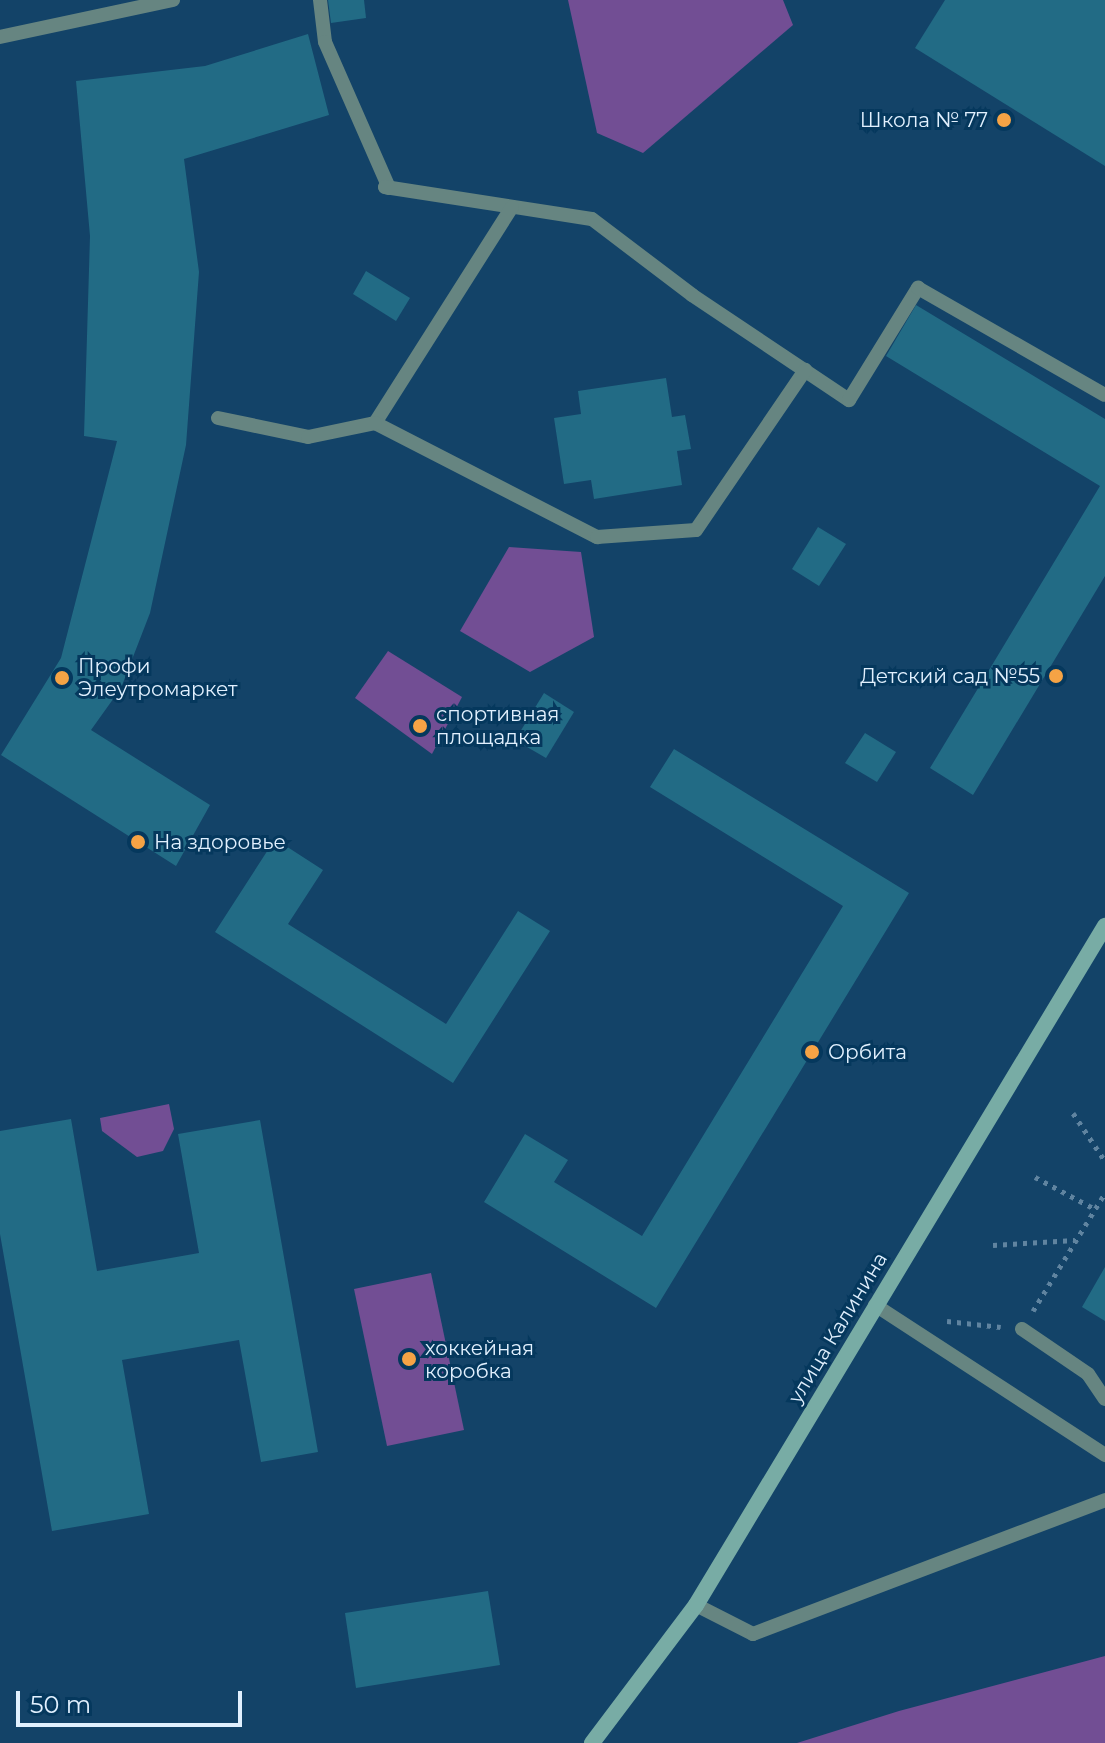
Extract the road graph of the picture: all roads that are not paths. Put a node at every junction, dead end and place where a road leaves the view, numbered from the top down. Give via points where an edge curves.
1 (173, 0) edge
2 (320, 0) edge
3 (0, 37) edge
4 (512, 207) junction
5 (805, 370) junction
6 (1105, 395) edge
7 (218, 418) dead end
8 (375, 423) junction
9 (1105, 926) edge
10 (875, 1305) junction
11 (1022, 1329) road end
12 (1105, 1399) edge
13 (1105, 1455) edge
14 (1105, 1500) edge
15 (696, 1605) junction
16 (592, 1743) edge

1 - 3 lane
2 - 4 lane via 325,42 389,188 385,187
4 - 5 lane via 592,219 692,295
4 - 8 lane
5 - 6 lane via 849,400 918,288
5 - 8 lane via 696,530 597,537
7 - 8 lane via 308,437
9 - 10 main road, улица Калинина
10 - 13 lane
10 - 15 main road, улица Калинина
11 - 12 lane via 1088,1374
14 - 15 lane via 753,1634
15 - 16 main road, улица Калинина

